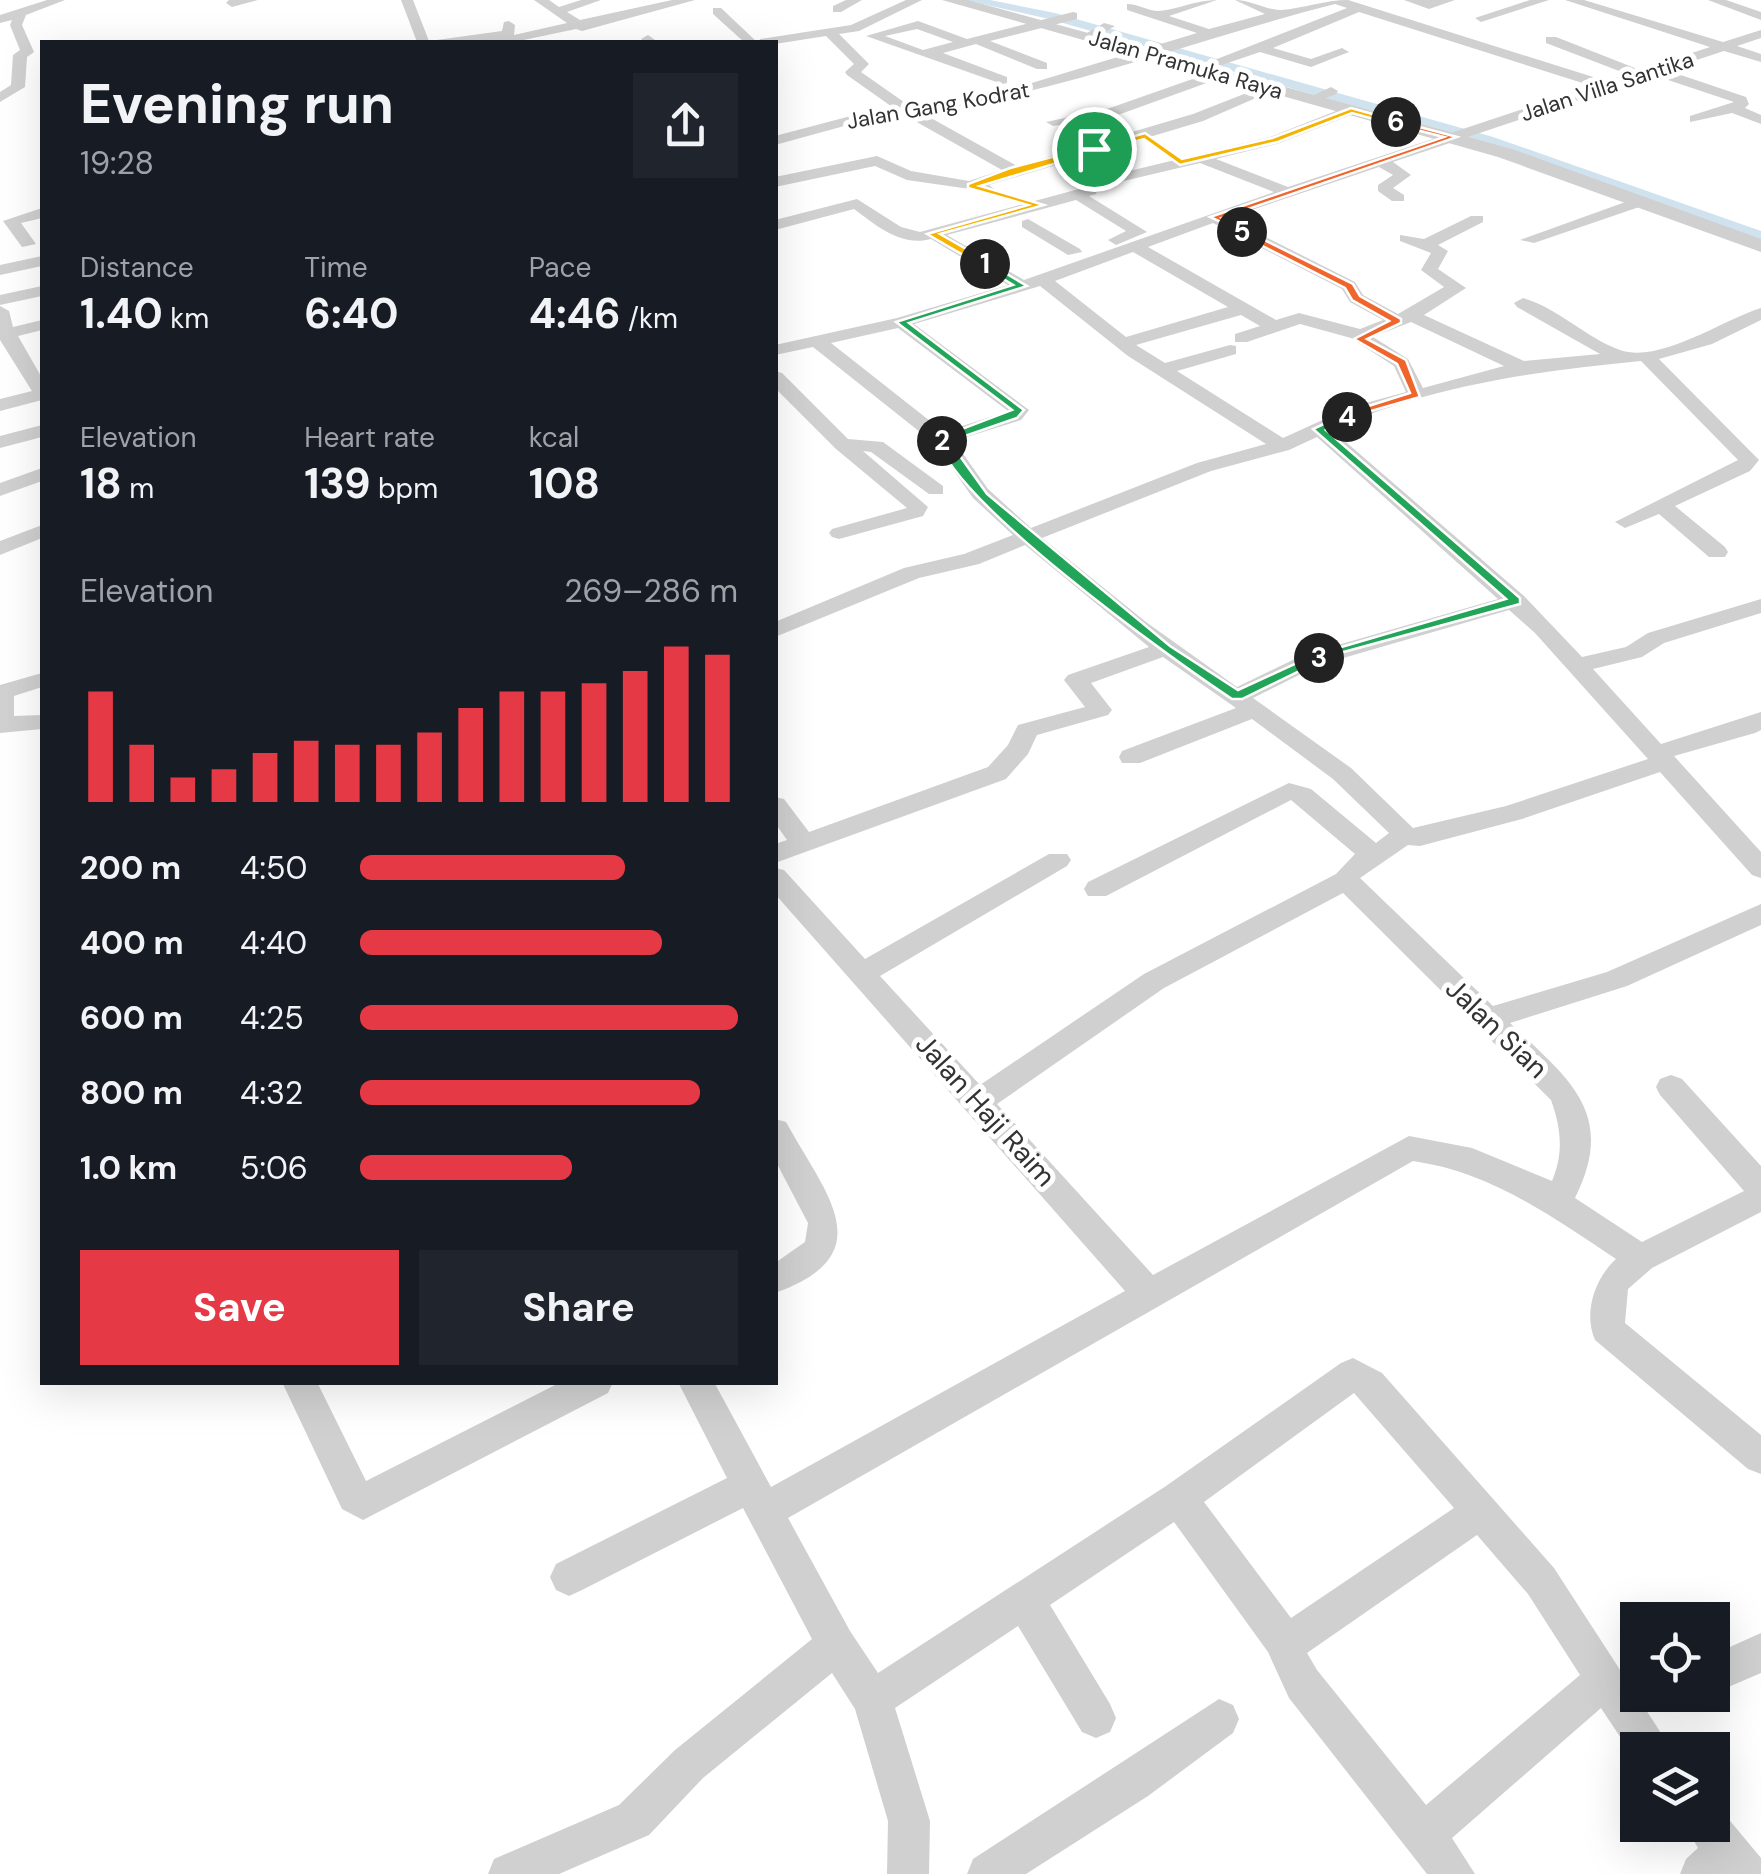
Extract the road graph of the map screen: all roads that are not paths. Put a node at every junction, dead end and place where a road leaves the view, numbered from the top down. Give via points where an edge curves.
1 (58, 0) edge
2 (252, 0) edge
3 (407, 0) edge
4 (540, 0) edge
5 (595, 0) edge
6 (688, 0) edge
7 (856, 0) edge
8 (916, 0) edge
9 (950, 0) edge
10 (1211, 0) edge
11 (1241, 0) edge
12 (1335, 0) edge
13 (1410, 0) edge
14 (1449, 0) edge
15 (1488, 0) edge
16 (1543, 0) edge
17 (1572, 0) edge
18 (1714, 0) edge
19 (232, 3) dead end
20 (1634, 4) dead end
21 (1131, 7) dead end
22 (1359, 7) junction
23 (837, 8) dead end
24 (1511, 8) junction
25 (557, 11) junction
26 (717, 11) dead end
27 (1607, 11) junction
28 (20, 14) junction
29 (1154, 16) junction
30 (1282, 16) junction
31 (1761, 16) edge
32 (1481, 18) dead end
33 (1057, 21) junction
34 (0, 22) edge
35 (508, 22) dead end
36 (582, 27) junction
37 (829, 32) junction
38 (1209, 33) junction
39 (1761, 34) edge
40 (422, 40) edge
41 (455, 40) edge
42 (511, 40) edge
43 (749, 40) edge
44 (778, 40) edge
45 (1551, 40) dead end
46 (974, 42) junction
47 (1730, 47) junction
48 (1260, 48) junction
49 (1154, 52) junction
50 (1342, 52) dead end
51 (932, 53) junction
52 (20, 55) junction
53 (1761, 58) edge
54 (1042, 66) dead end
55 (1212, 67) junction
56 (1648, 73) junction
57 (1002, 80) dead end
58 (1606, 86) junction
59 (952, 87) dead end
60 (1272, 88) junction
61 (1028, 90) junction
62 (1761, 94) edge
63 (0, 98) edge
64 (1056, 98) dead end
65 (979, 102) junction
66 (1082, 102) dead end
67 (1737, 104) junction
68 (1351, 110) junction
69 (908, 112) junction
70 (1110, 113) junction
71 (1694, 120) dead end
72 (1761, 120) edge
73 (1053, 122) dead end
74 (1462, 134) junction
75 (779, 136) edge
76 (1275, 140) junction
77 (1292, 147) dead end
78 (1163, 149) junction
79 (1200, 158) junction
80 (1382, 162) junction
81 (1013, 170) junction
82 (778, 181) edge
83 (971, 186) junction
84 (835, 191) dead end
85 (1290, 192) junction
86 (1087, 195) junction
87 (1398, 198) dead end
88 (1642, 201) junction
89 (856, 204) junction
90 (1039, 205) junction
91 (40, 214) edge
92 (1214, 217) junction
93 (1477, 219) dead end
94 (778, 224) edge
95 (1028, 224) dead end
96 (932, 234) junction
97 (1165, 234) junction
98 (1406, 238) dead end
99 (1528, 240) dead end
100 (28, 244) dead end
101 (1425, 245) junction
102 (1134, 246) junction
103 (1761, 246) edge
104 (1074, 252) junction
105 (40, 261) edge
106 (0, 270) edge
107 (1002, 273) junction
108 (1043, 280) junction
109 (1022, 286) junction
110 (40, 291) edge
111 (0, 300) edge
112 (1523, 304) dead end
113 (1245, 308) junction
114 (1761, 313) edge
115 (1405, 318) junction
116 (901, 322) junction
117 (2, 325) edge
118 (40, 325) edge
119 (1274, 326) junction
120 (778, 329) edge
121 (1361, 335) junction
122 (1123, 342) junction
123 (806, 343) junction
124 (778, 349) edge
125 (1646, 356) junction
126 (1621, 358) junction
127 (33, 363) edge
128 (1520, 367) junction
129 (0, 370) edge
130 (1162, 370) junction
131 (778, 380) edge
132 (40, 387) edge
133 (1416, 394) junction
134 (40, 395) edge
135 (0, 405) edge
136 (1319, 429) junction
137 (40, 432) edge
138 (941, 439) junction
139 (0, 442) edge
140 (843, 445) junction
141 (1282, 446) junction
142 (40, 475) edge
143 (0, 490) edge
144 (936, 490) dead end
145 (1661, 504) junction
146 (1625, 522) dead end
147 (40, 533) edge
148 (839, 533) dead end
149 (1029, 536) junction
150 (0, 549) edge
151 (1717, 552) dead end
152 (1516, 601) junction
153 (1761, 606) edge
154 (778, 629) edge
155 (1165, 649) junction
156 (1580, 665) junction
157 (40, 681) edge
158 (1247, 702) junction
159 (1761, 720) edge
160 (40, 722) edge
161 (1, 724) edge
162 (1130, 757) dead end
163 (1661, 757) junction
164 (778, 809) edge
165 (1403, 836) junction
166 (803, 843) junction
167 (778, 853) edge
168 (1372, 855) junction
169 (1058, 860) dead end
170 (1761, 869) edge
171 (1346, 880) junction
172 (778, 884) edge
173 (1097, 889) dead end
174 (1761, 914) edge
175 (863, 973) junction
176 (1487, 1019) junction
177 (1670, 1088) dead end
178 (978, 1102) junction
179 (778, 1137) edge
180 (1761, 1188) edge
181 (1761, 1197) edge
182 (1556, 1204) junction
183 (1640, 1258) junction
184 (778, 1278) edge
185 (1149, 1294) junction
186 (301, 1385) edge
187 (590, 1385) edge
188 (697, 1385) edge
189 (1761, 1456) edge
190 (759, 1497) junction
191 (1179, 1498) junction
192 (1482, 1510) junction
193 (569, 1577) dead end
194 (1024, 1599) junction
195 (1286, 1644) junction
196 (836, 1646) junction
197 (1761, 1653) edge
198 (1730, 1667) edge
199 (1605, 1679) junction
200 (872, 1700) junction
201 (1096, 1718) dead end
202 (1219, 1718) dead end
203 (1640, 1732) edge
204 (1423, 1835) junction
205 (909, 1873) edge
206 (510, 1874) edge
207 (988, 1874) edge
208 (1454, 1874) edge

1 - 28 street
2 - 19 street
3 - 40 street
4 - 25 street
5 - 25 street
6 - 36 street
7 - 23 street
8 - 37 street
9 - 33 street, Jalan Pramuka Raya
10 - 29 street
11 - 30 street
12 - 22 street
12 - 30 street, Jalan Gang Kodrat
13 - 14 street
15 - 24 street
16 - 24 street
17 - 27 street
18 - 31 street
20 - 27 street
21 - 29 street
22 - 48 street
22 - 58 street
24 - 32 street
25 - 36 street
26 - 43 street
27 - 47 street
28 - 34 street
28 - 52 street via 16,25 27,52
29 - 38 street
30 - 38 street, Jalan Gang Kodrat
33 - 46 street
33 - 49 street, Jalan Pramuka Raya
34 - 52 street via 12,54
35 - 41 street via 504,35
36 - 42 street
37 - 44 street
37 - 69 street via 862,64 852,72
38 - 49 street, Jalan Gang Kodrat
39 - 47 street, Jalan Villa Santika
45 - 56 street
46 - 51 street
46 - 51 street via 910,24 872,36
46 - 54 street
47 - 53 street
47 - 56 street, Jalan Villa Santika
48 - 50 street via 1311,63
48 - 55 street
49 - 55 street, Jalan Pramuka Raya
49 - 61 street, Jalan Gang Kodrat
51 - 57 street
52 - 63 street via 18,88
55 - 60 street, Jalan Pramuka Raya
55 - 70 street
56 - 58 street, Jalan Villa Santika
56 - 67 street
58 - 74 street, Jalan Villa Santika
59 - 65 street
60 - 68 street, Jalan Pramuka Raya via 1322,95
60 - 78 street
61 - 64 street
61 - 65 street, Jalan Gang Kodrat
62 - 67 street
65 - 69 street, Jalan Gang Kodrat
66 - 70 street
67 - 71 street
67 - 72 street
68 - 74 street, Jalan Pramuka Raya
68 - 76 street
69 - 75 street, Jalan Gang Kodrat
69 - 81 street
70 - 73 street
70 - 78 street
74 - 80 street, Jalan Villa Santika
74 - 88 street, Jalan Pramuka Raya
76 - 77 street
76 - 79 street
78 - 79 street
78 - 81 street
78 - 86 street via 1086,188
79 - 85 street
80 - 85 street, Jalan Villa Santika
80 - 87 street via 1403,175 1383,188
81 - 83 street
82 - 83 street via 876,161 906,175
83 - 90 street
84 - 89 street
85 - 92 street, Jalan Villa Santika
86 - 90 street
86 - 97 street
86 - 104 street via 1139,232
88 - 99 street
88 - 103 street, Jalan Pramuka Raya
89 - 94 street
89 - 96 street via 906,236
90 - 96 street
91 - 100 street via 10,222
92 - 97 street, Jalan Villa Santika
92 - 115 street via 1349,286 1356,298
93 - 101 street
95 - 104 street
96 - 107 street
97 - 102 street, Jalan Villa Santika
98 - 101 street
101 - 115 street via 1440,251 1429,270 1458,288
102 - 108 street, Jalan Villa Santika
102 - 113 street
104 - 107 street
105 - 106 street
107 - 109 street
108 - 109 street, Jalan Villa Santika
108 - 122 street
109 - 116 street, Jalan Villa Santika
110 - 111 street
112 - 126 street
113 - 119 street
113 - 122 street
114 - 125 street via 1685,348
115 - 121 street
115 - 128 street
116 - 123 street, Jalan Villa Santika
116 - 138 street via 1018,410
117 - 118 street
117 - 127 street
119 - 121 street via 1301,318
119 - 130 street
120 - 123 street
121 - 133 street via 1402,362
122 - 130 street
123 - 124 street, Jalan Villa Santika
123 - 138 street
125 - 126 street
125 - 145 street via 1749,460
126 - 128 street
127 - 129 street
127 - 132 street
128 - 133 street
130 - 141 street
131 - 140 street
133 - 136 street
134 - 135 street
136 - 141 street
136 - 152 street
137 - 139 street
138 - 149 street via 983,496
140 - 144 street via 876,446
140 - 148 street via 918,510
141 - 149 street via 1204,467
142 - 143 street
145 - 146 street
145 - 151 street
147 - 150 street
149 - 154 street via 912,573
149 - 155 street
152 - 156 street
152 - 158 street via 1311,660
153 - 156 street
155 - 158 street
155 - 166 street via 1076,680 1100,710 1027,730 997,773
156 - 163 street
157 - 161 street via 2,692
158 - 162 street
158 - 165 street via 1344,776
159 - 163 street
160 - 161 street
163 - 165 street via 1513,812
163 - 170 street
164 - 166 street
165 - 168 street
166 - 167 street
168 - 171 street via 1354,864
168 - 173 street via 1289,791
169 - 175 street
171 - 176 street, Jalan Sian
171 - 178 street via 1154,981
172 - 175 street, Jalan Haji Raim
174 - 176 street via 1617,979
175 - 178 street, Jalan Haji Raim
176 - 182 street, Jalan Sian via 1564,1094 1575,1123 1576,1165
177 - 180 street
178 - 185 street, Jalan Haji Raim
179 - 184 street via 825,1238 816,1257
181 - 183 street
182 - 183 street
182 - 185 street via 1476,1160 1409,1148
183 - 189 street via 1612,1283 1607,1329
185 - 190 street
186 - 187 street via 355,1498 363,1502
188 - 190 street
190 - 193 street
190 - 196 street
191 - 192 street via 1353,1374 1370,1384
191 - 194 street
191 - 195 street
192 - 195 street
192 - 199 street via 1540,1580
194 - 200 street
194 - 201 street
195 - 204 street via 1303,1684
196 - 200 street
196 - 206 street via 689,1764 634,1820
197 - 198 street
199 - 203 street
199 - 204 street
200 - 205 street via 909,1821
202 - 207 street
204 - 208 street

